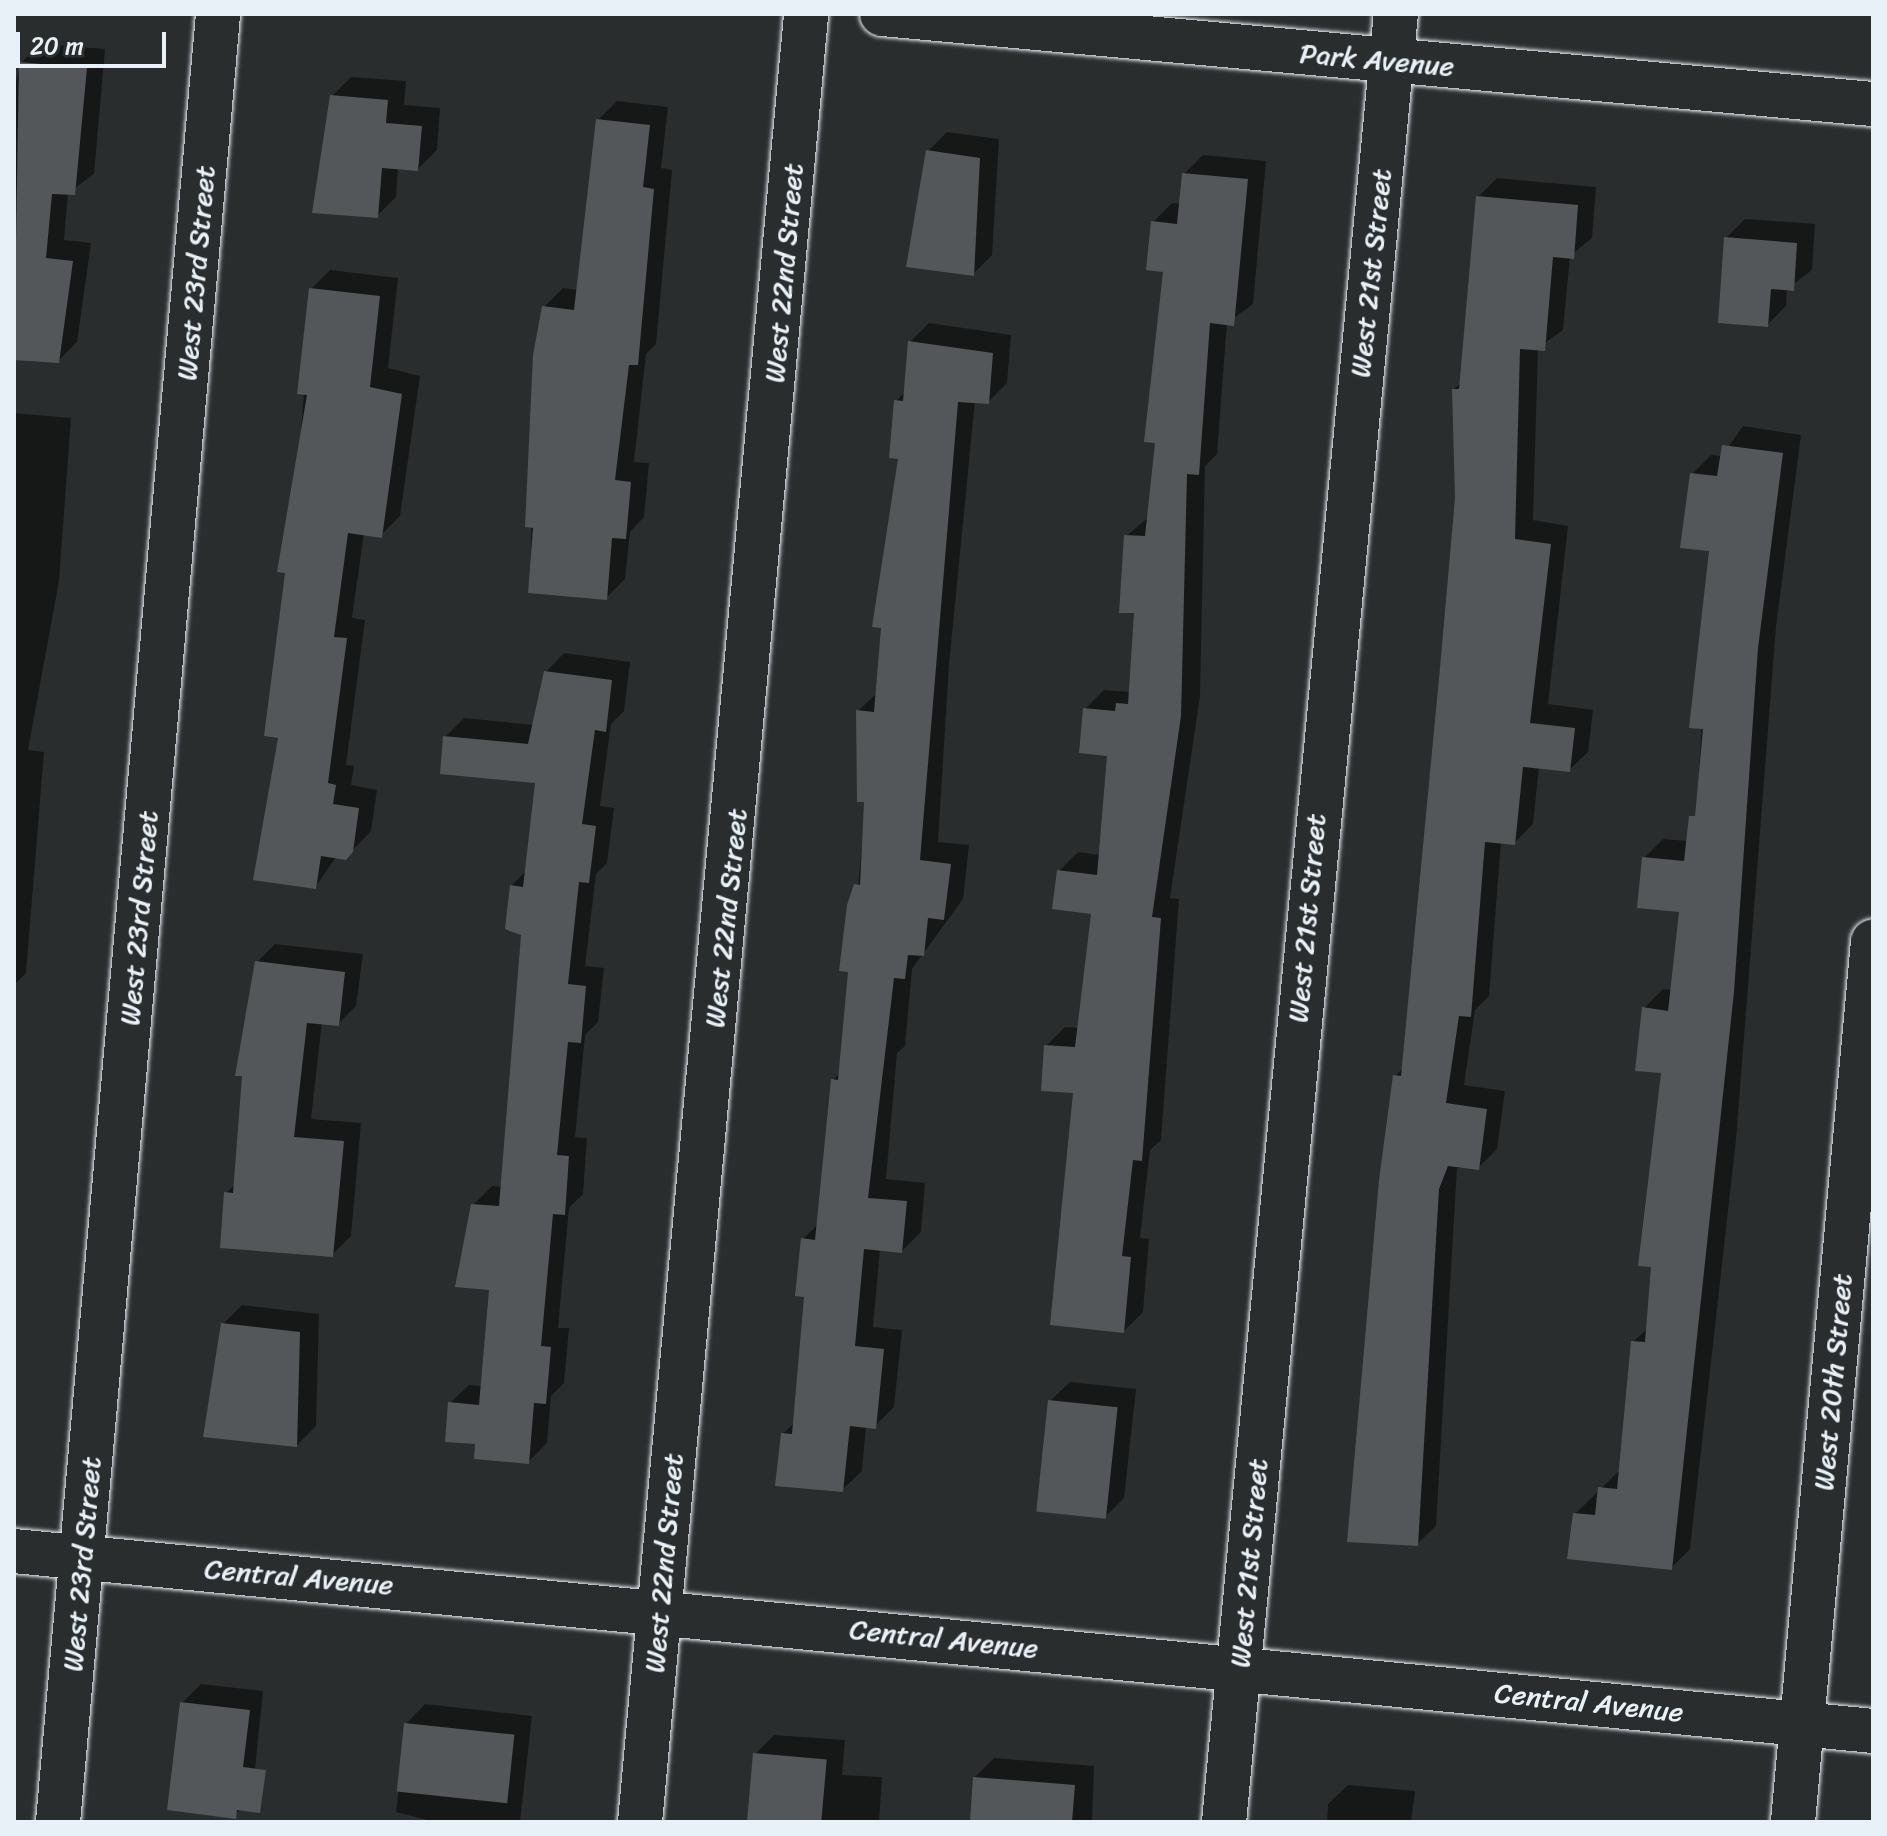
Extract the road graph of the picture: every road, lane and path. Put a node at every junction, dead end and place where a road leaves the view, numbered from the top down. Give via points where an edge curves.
1 (218, 14) edge
2 (806, 14) edge
3 (882, 14) edge
4 (1396, 14) edge
5 (1392, 62) junction
6 (1873, 104) edge
7 (1873, 942) edge
8 (14, 1551) edge
9 (83, 1557) junction
10 (659, 1610) junction
11 (1239, 1668) junction
12 (1803, 1724) junction
13 (1873, 1731) edge
14 (58, 1822) edge
15 (640, 1822) edge
16 (1224, 1822) edge
17 (1793, 1822) edge

1 - 9 street, West 23rd Street
2 - 10 street, West 22nd Street
3 - 5 street, Park Avenue
4 - 5 street, West 21st Street
5 - 6 street, Park Avenue
5 - 11 street, West 21st Street
7 - 12 street, West 20th Street
8 - 9 street, Central Avenue
9 - 10 street, Central Avenue
9 - 14 street, West 23rd Street
10 - 11 street, Central Avenue
10 - 15 street, West 22nd Street
11 - 12 street, Central Avenue
11 - 16 street, West 21st Street
12 - 13 street, Central Avenue
12 - 17 street, West 20th Street

